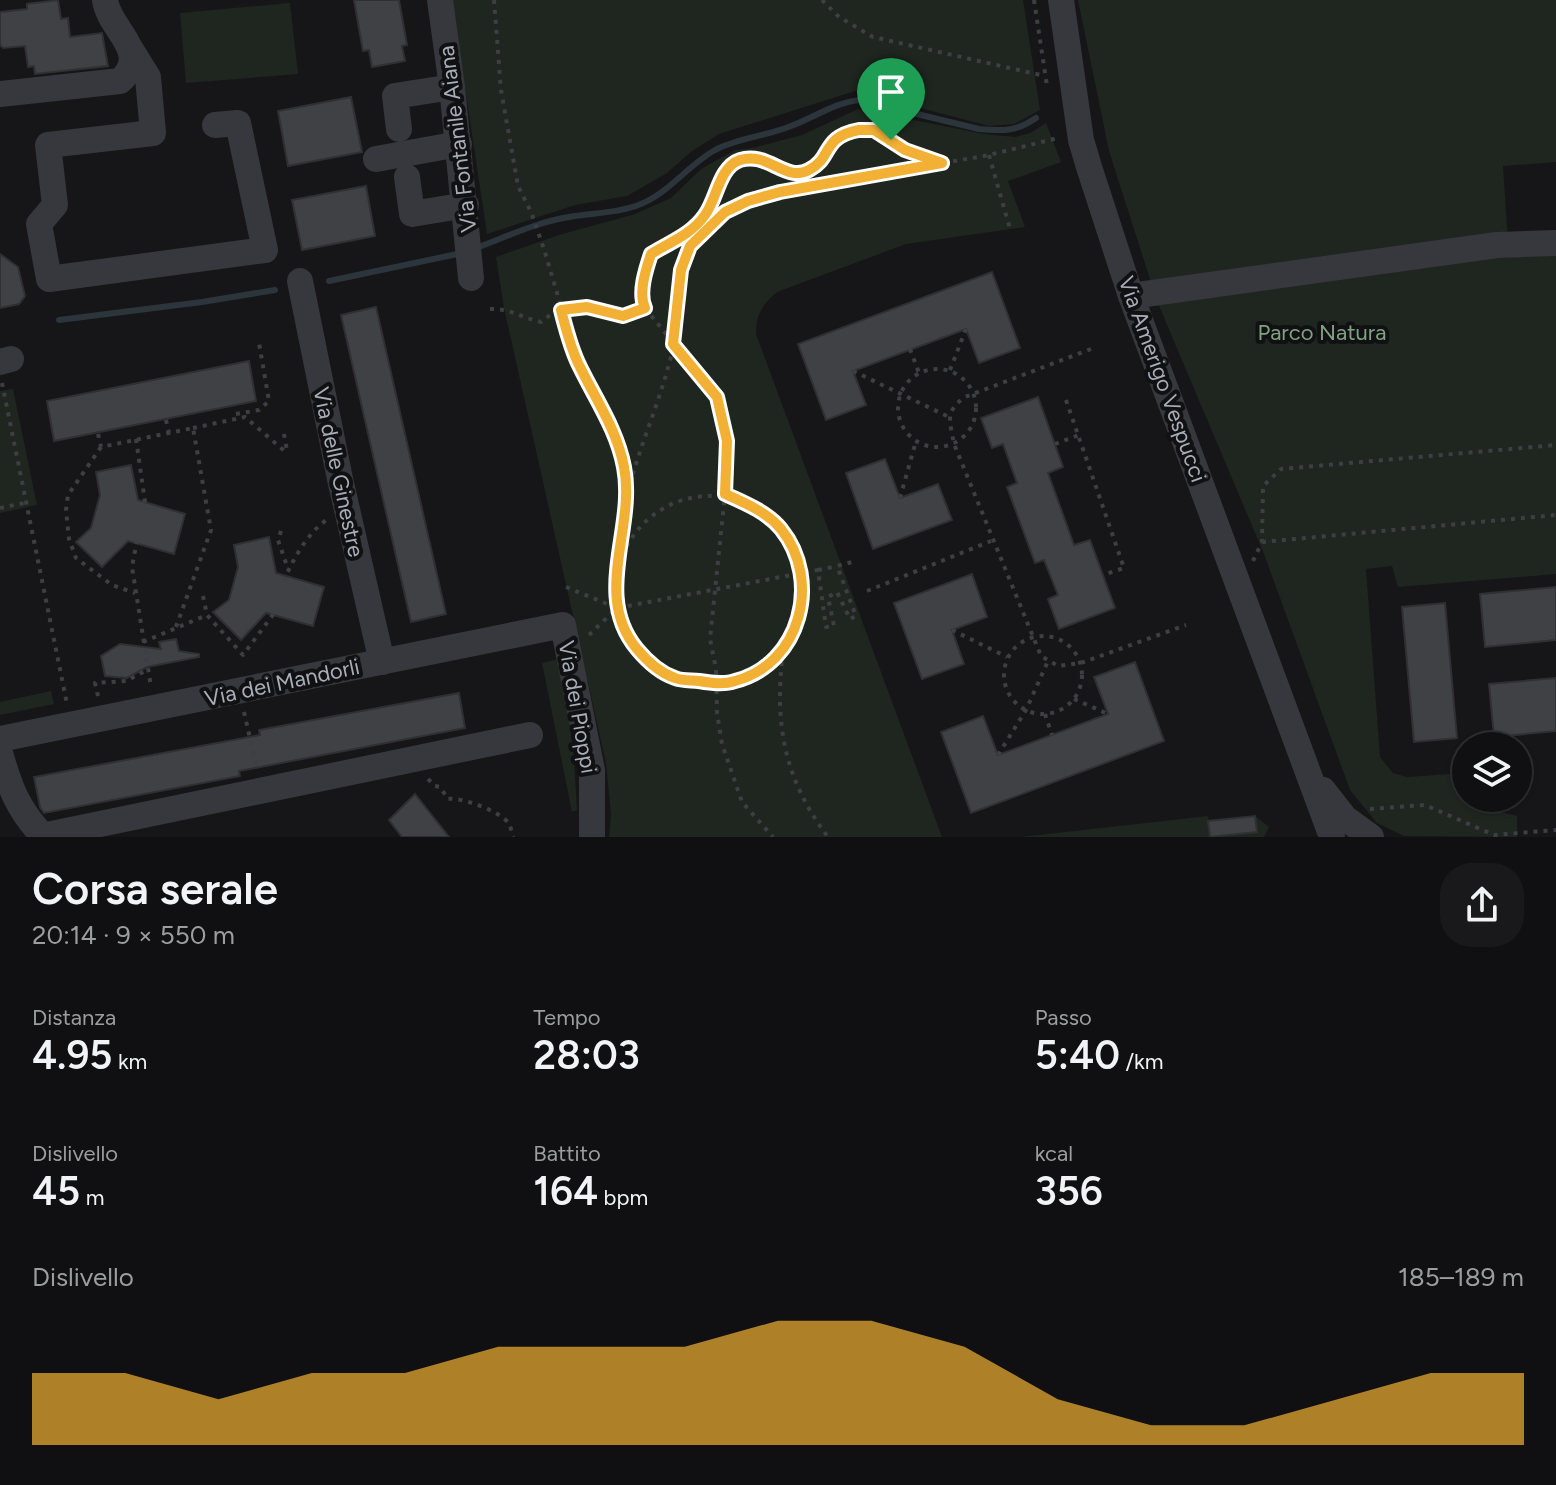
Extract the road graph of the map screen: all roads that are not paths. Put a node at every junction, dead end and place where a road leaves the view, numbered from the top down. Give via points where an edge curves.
1 (105, 0) edge
2 (440, 0) edge
3 (1061, 0) edge
4 (130, 48) junction
5 (452, 87) junction
6 (0, 94) edge
7 (215, 125) dead end
8 (399, 129) dead end
9 (459, 144) junction
10 (376, 159) dead end
11 (407, 177) dead end
12 (466, 205) junction
13 (1556, 243) edge
14 (471, 278) dead end
15 (300, 281) dead end
16 (1131, 296) junction
17 (572, 635) joint
18 (382, 662) junction
19 (530, 735) dead end
20 (0, 739) edge
21 (0, 753) edge
22 (1339, 828) edge
23 (43, 836) edge
24 (592, 837) edge
25 (1371, 837) edge

1 - 4 street
2 - 5 street, Via Fontanile Aiana
3 - 16 street, Via Amerigo Vespucci via 1081,140
4 - 6 street via 130,72 120,81
4 - 7 street via 148,77 153,133 48,145 55,205 39,224 49,279 265,250 238,123
5 - 8 street via 395,96
5 - 9 street, Via Fontanile Aiana
9 - 10 street
9 - 12 street, Via Fontanile Aiana
11 - 12 street via 412,214
12 - 14 street, Via Fontanile Aiana
13 - 16 street via 1497,245
15 - 18 street, Via delle Ginestre
16 - 22 street, Via Amerigo Vespucci via 1300,748
17 - 18 street, Via dei Mandorli
17 - 24 street, Via dei Pioppi via 592,770
18 - 20 street, Via dei Mandorli
19 - 23 street
21 - 23 street via 14,798
22 - 25 street, Via Amerigo Vespucci

